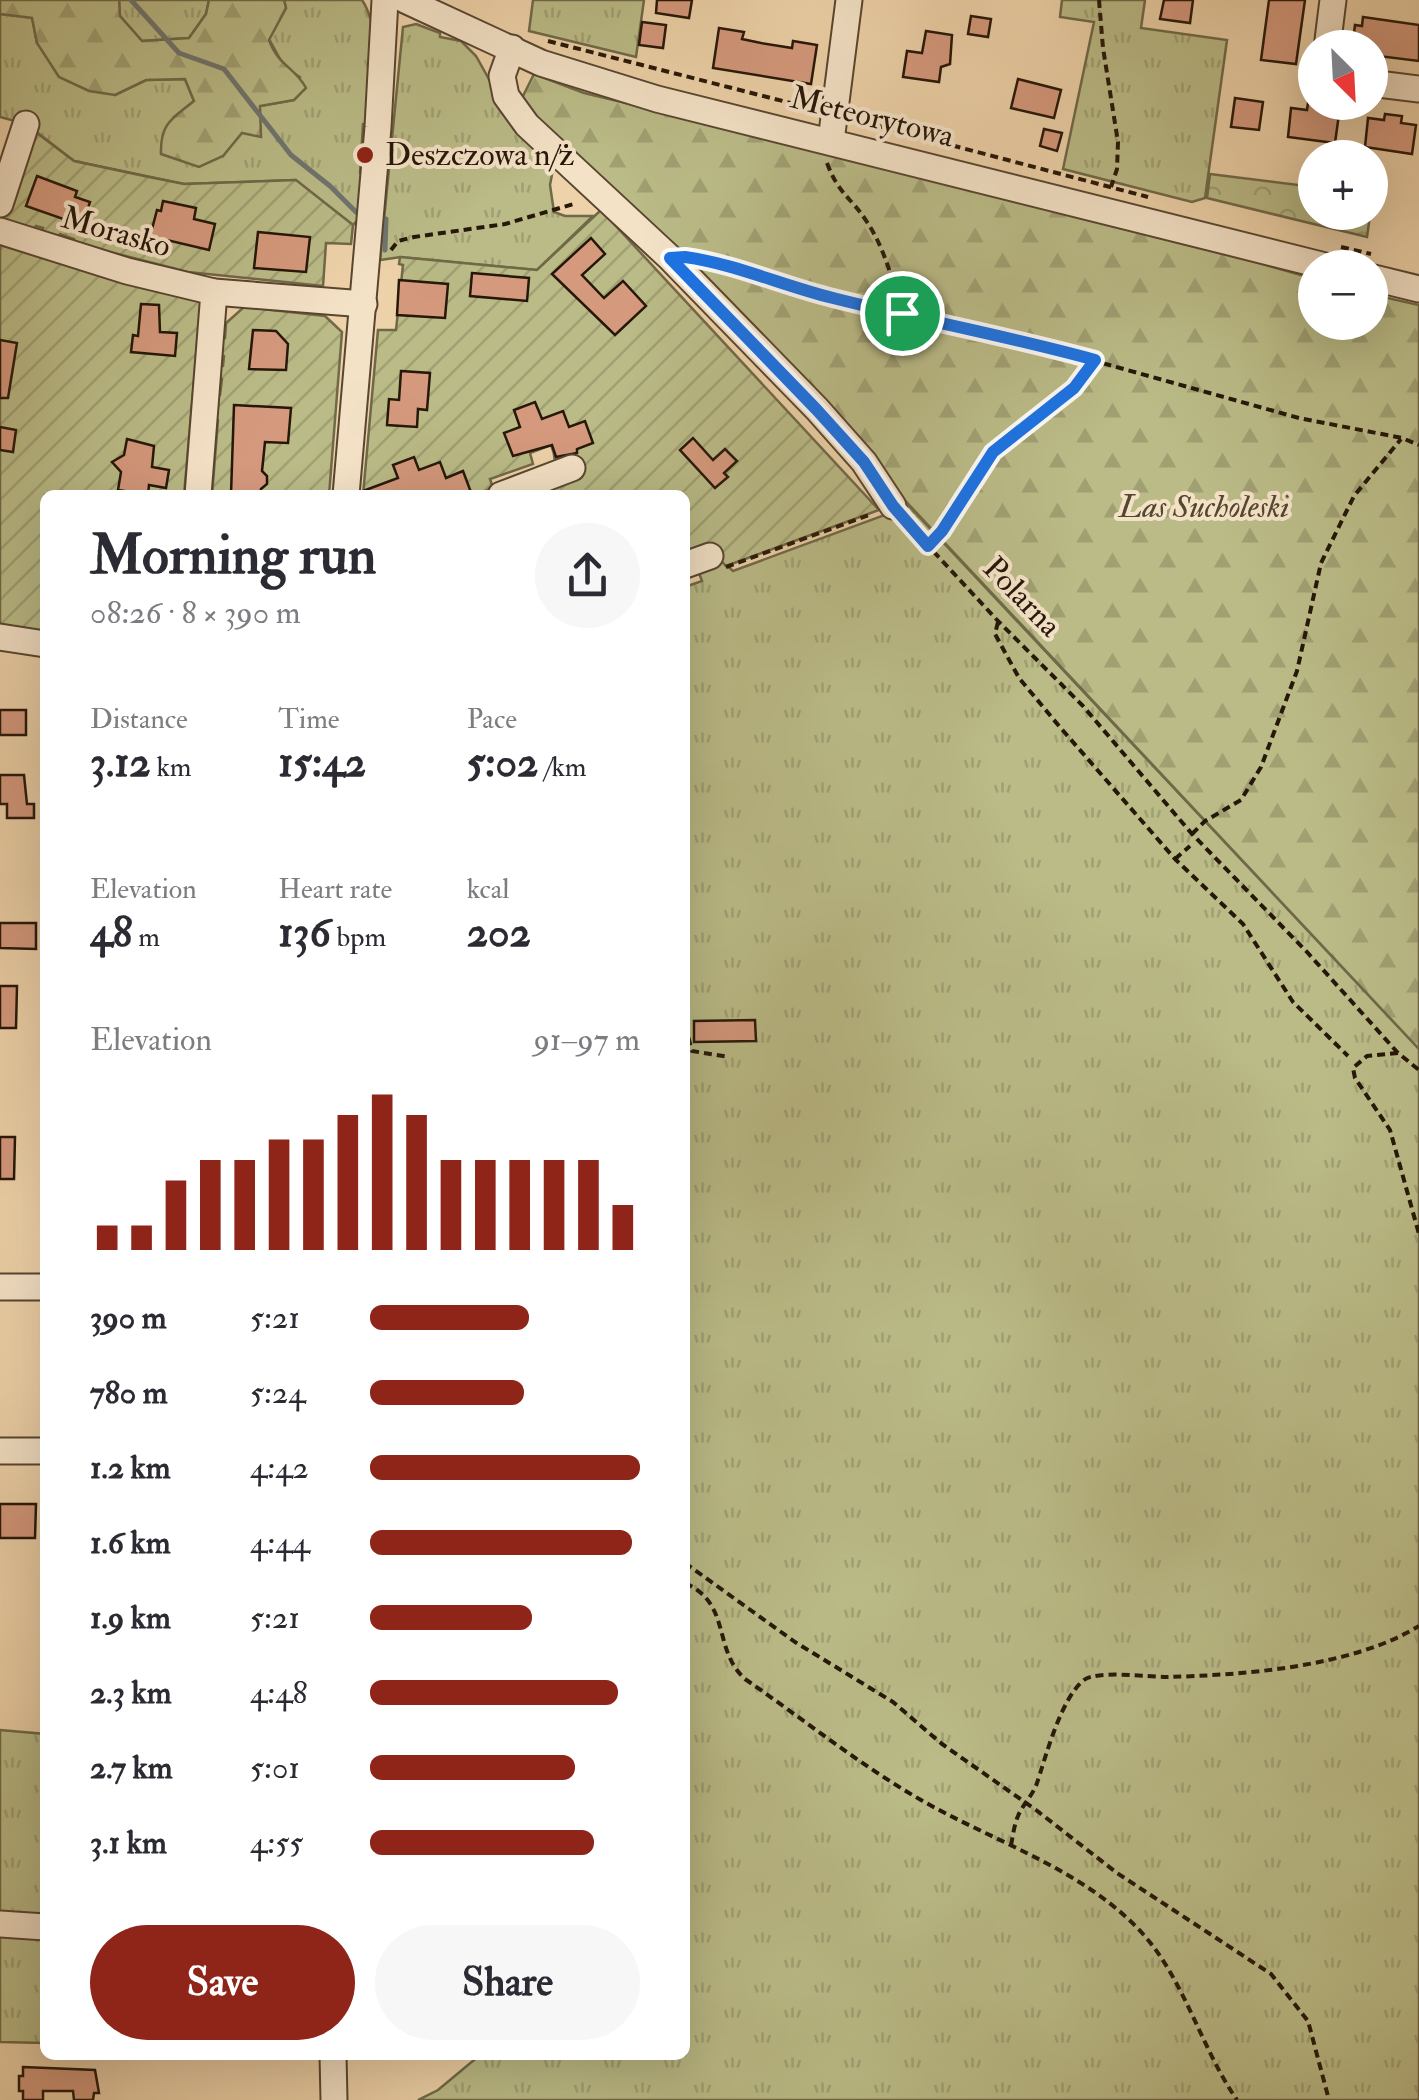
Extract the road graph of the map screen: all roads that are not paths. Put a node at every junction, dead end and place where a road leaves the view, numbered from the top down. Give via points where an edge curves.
1 (385, 0) edge
2 (405, 0) edge
3 (849, 0) edge
4 (1333, 0) edge
5 (1329, 30) edge
6 (512, 48) junction
7 (1388, 86) edge
8 (1419, 89) edge
9 (26, 124) dead end
10 (831, 141) junction
11 (0, 204) edge
12 (0, 230) edge
13 (1298, 259) edge
14 (1388, 281) edge
15 (1419, 288) edge
16 (214, 292) junction
17 (364, 304) junction
18 (572, 468) dead end
19 (541, 488) edge
20 (198, 490) edge
21 (346, 490) edge
22 (893, 506) road end
23 (710, 556) road end
24 (690, 563) edge
25 (0, 637) edge
26 (40, 643) edge
27 (0, 1287) edge
28 (40, 1287) edge
29 (0, 1451) edge
30 (40, 1452) edge
31 (0, 1924) edge
32 (40, 1927) edge
33 (333, 2060) edge
34 (334, 2100) edge

1 - 17 street
2 - 6 street, Meteorytowa
3 - 10 street
4 - 5 street
6 - 10 street, Meteorytowa via 658,99
6 - 22 street via 502,76 506,96 527,125 670,258 816,409
7 - 8 street
9 - 11 street
10 - 13 street, Meteorytowa
12 - 16 street, Morasko
14 - 15 street
16 - 17 street, Morasko
16 - 20 street
17 - 21 street
18 - 19 street
23 - 24 street
25 - 26 street
27 - 28 street
29 - 30 street
31 - 32 street
33 - 34 street

